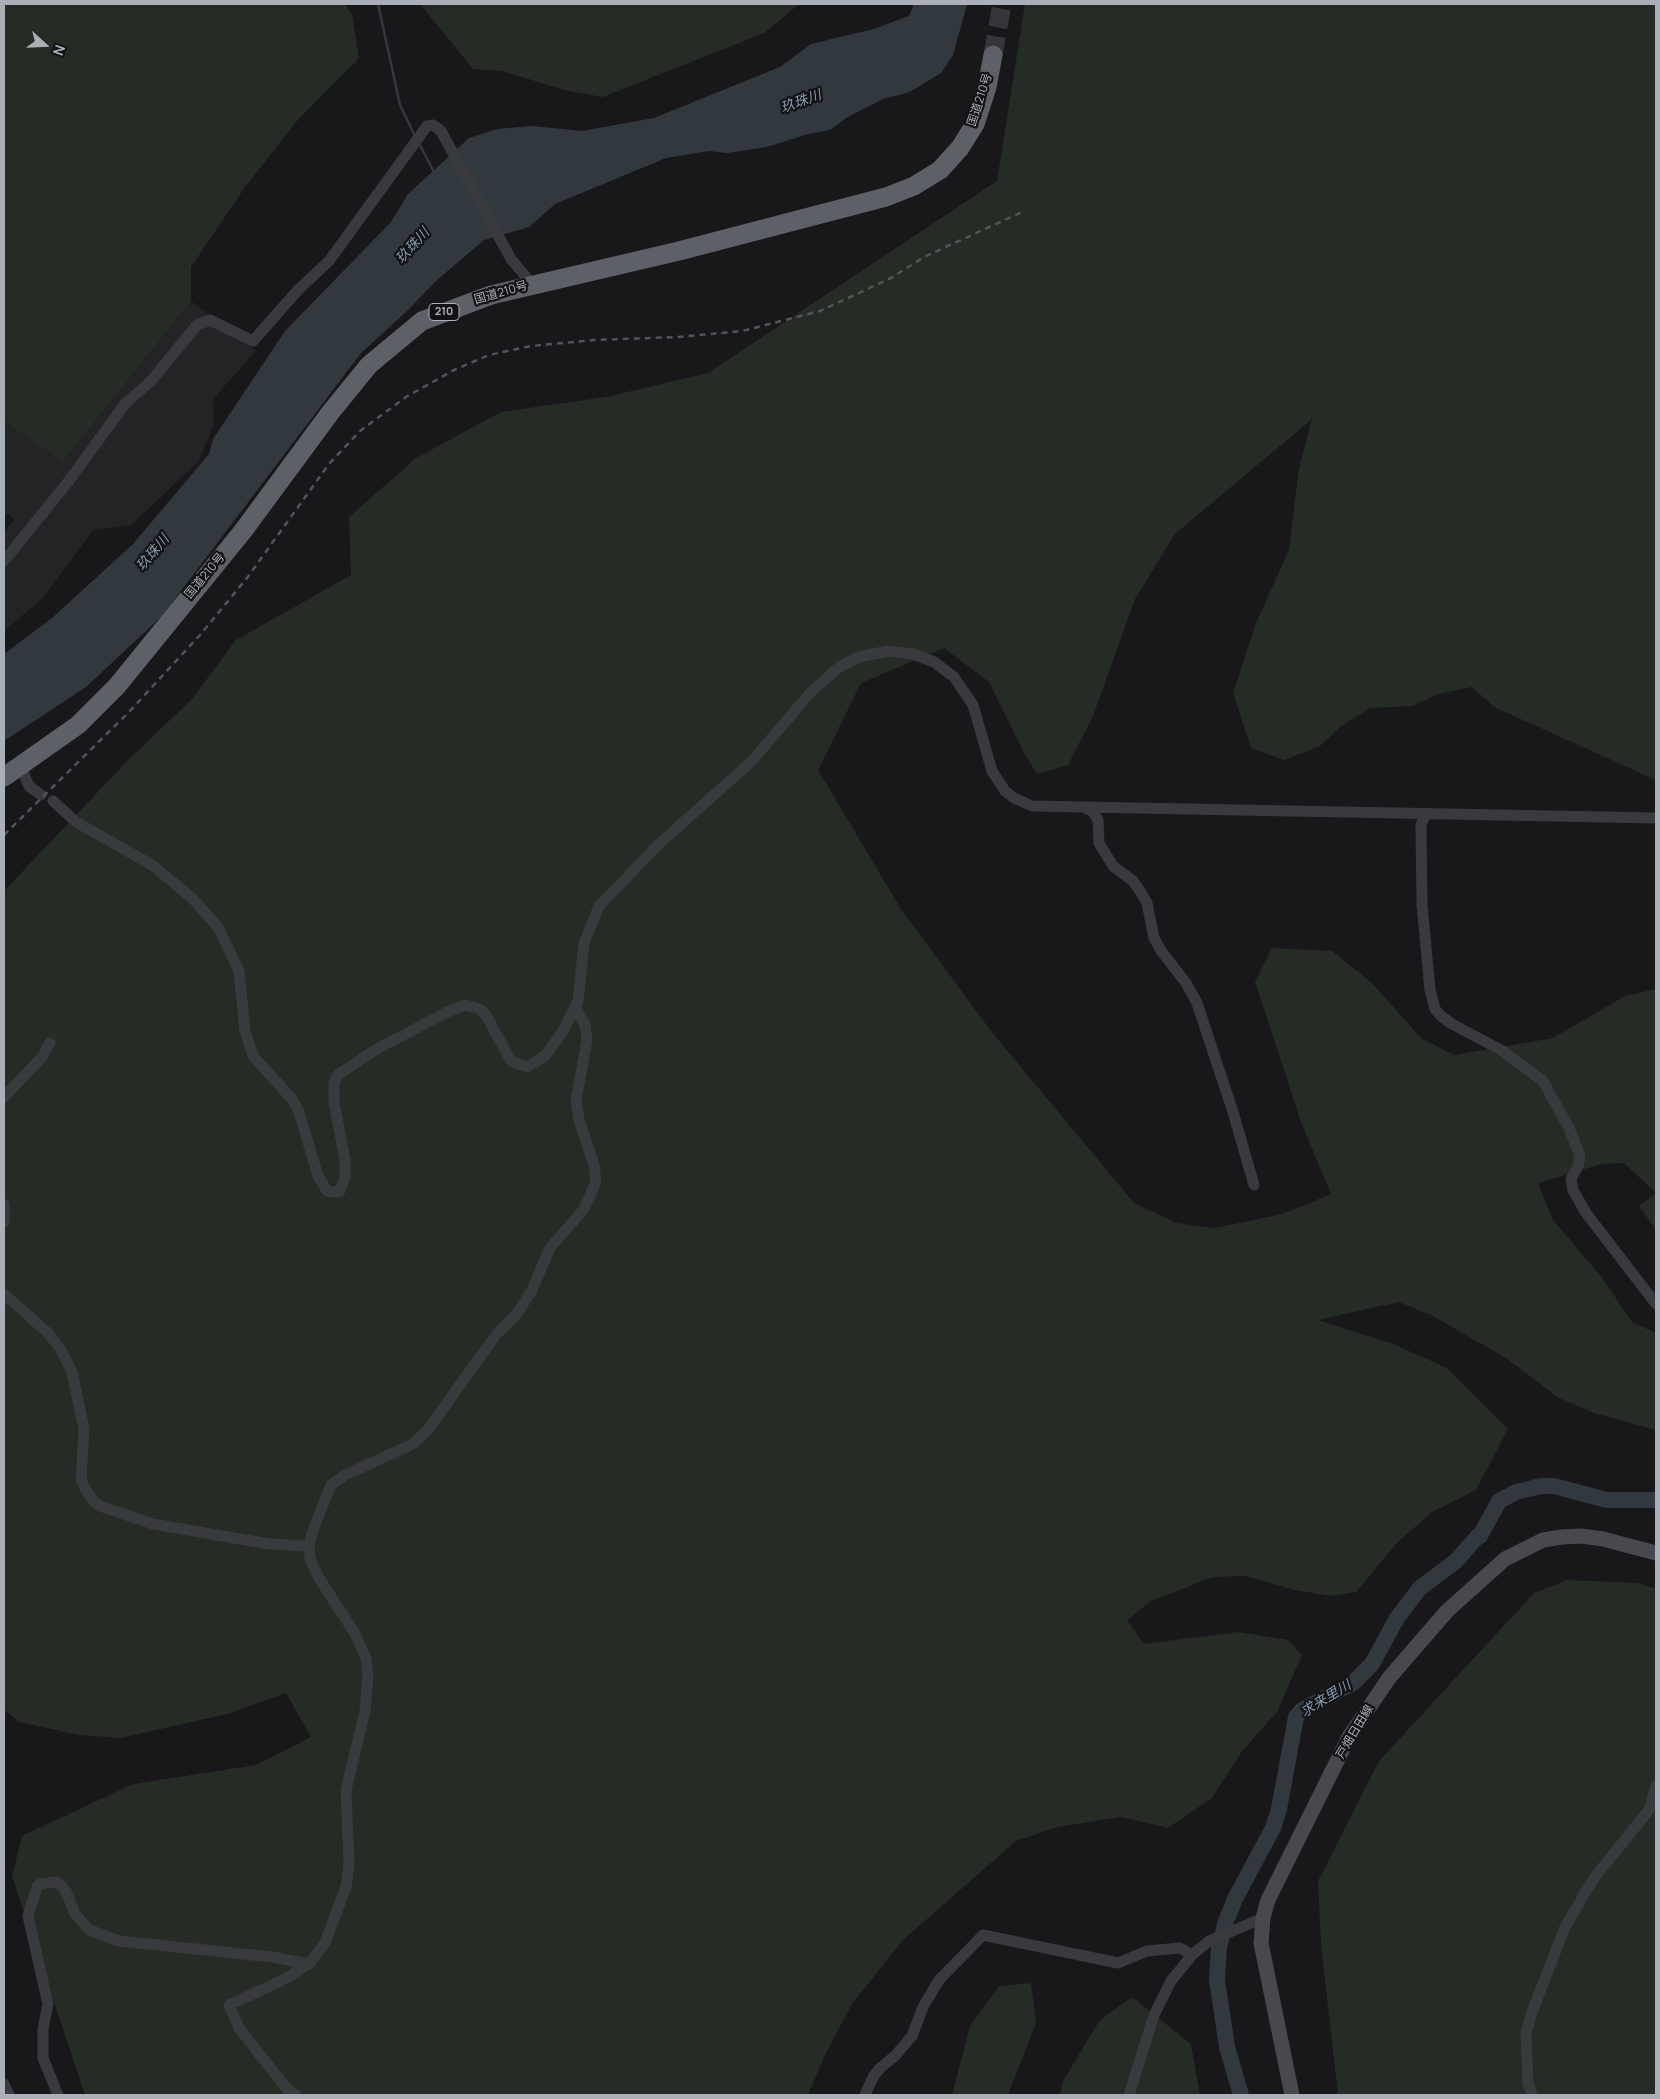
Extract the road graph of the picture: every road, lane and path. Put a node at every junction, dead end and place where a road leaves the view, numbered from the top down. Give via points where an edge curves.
1 (993, 55) tunnel mouth
2 (532, 284) junction
3 (4, 561) edge
4 (20, 766) junction
5 (4, 777) edge
6 (41, 795) dead end
7 (53, 801) dead end
8 (1082, 806) junction
9 (1426, 812) junction
10 (1656, 818) edge
11 (575, 1008) junction
12 (50, 1042) dead end
13 (4, 1097) edge
14 (1254, 1185) dead end
15 (4, 1204) edge
16 (4, 1222) edge
17 (4, 1294) edge
18 (1656, 1304) edge
19 (309, 1546) junction
20 (1656, 1553) edge
21 (1656, 1786) edge
22 (1263, 1918) junction
23 (1192, 1955) junction
24 (309, 1964) junction
25 (58, 2095) edge
26 (296, 2095) edge
27 (865, 2095) edge
28 (1129, 2095) edge
29 (1292, 2095) edge
30 (1532, 2095) edge

1 - 2 highway, 国道210号 / 210 via 987,88 975,124 960,148 940,170 914,186 886,197 678,251
2 - 3 street via 511,259 441,131 433,125 427,126 330,261 298,290 253,342 210,320 197,325 151,381 125,404
2 - 4 highway, 国道210号 / 210 via 491,295 422,321 369,365 243,531 117,686 78,725
4 - 5 highway, 国道210号 / 210
4 - 6 street via 29,786
7 - 11 street via 76,822 152,865 192,898 218,927 239,971 246,1041 257,1062 292,1099 318,1176 327,1191 340,1191 345,1177 334,1090 338,1075 343,1070 465,1005 480,1009 511,1061 527,1066 545,1056 555,1045
8 - 9 street
8 - 11 street via 1032,806 1005,791 992,771 973,705 954,677 934,662 913,654 888,651 859,657 839,667 804,698 752,761 660,842 599,906 584,943
8 - 14 street via 1092,811 1098,820 1099,843 1112,866 1133,880 1140,890 1147,903 1154,938 1197,1003
9 - 10 street
9 - 18 street via 1421,825 1422,904 1430,990 1435,1008 1452,1024 1501,1050 1543,1081 1569,1128 1580,1156 1571,1179 1573,1190 1586,1213
11 - 19 street via 585,1025 587,1040 576,1101 596,1182 584,1209 550,1248 531,1292 516,1315 496,1335 427,1431 411,1445 345,1475 331,1485 318,1512
12 - 13 street via 43,1056
15 - 16 street
17 - 19 street via 49,1334 72,1372 84,1429 81,1481 93,1501 162,1526 269,1544
19 - 24 street via 310,1559 319,1578 354,1632 366,1658 368,1677 365,1711 346,1790 349,1864 346,1886 325,1943
20 - 22 main road, 戸畑日田線 via 1603,1539 1562,1537 1524,1548 1487,1573 1448,1611 1390,1678 1349,1737 1268,1900
21 - 30 street via 1648,1810 1594,1878 1565,1927 1526,2034 1528,2083
22 - 23 street via 1220,1934
22 - 29 main road, 戸畑日田線 via 1261,1943
23 - 27 street via 1180,1948 1147,1951 1118,1963 983,1935 939,1980 923,2007 912,2036 880,2068
23 - 28 street via 1171,1981 1154,2015
24 - 25 street via 272,1957 119,1941 89,1930 75,1914 61,1885 45,1882 37,1887 28,1916 48,2004 43,2029 44,2058
24 - 26 street via 281,1982 229,2005 239,2028 287,2089

